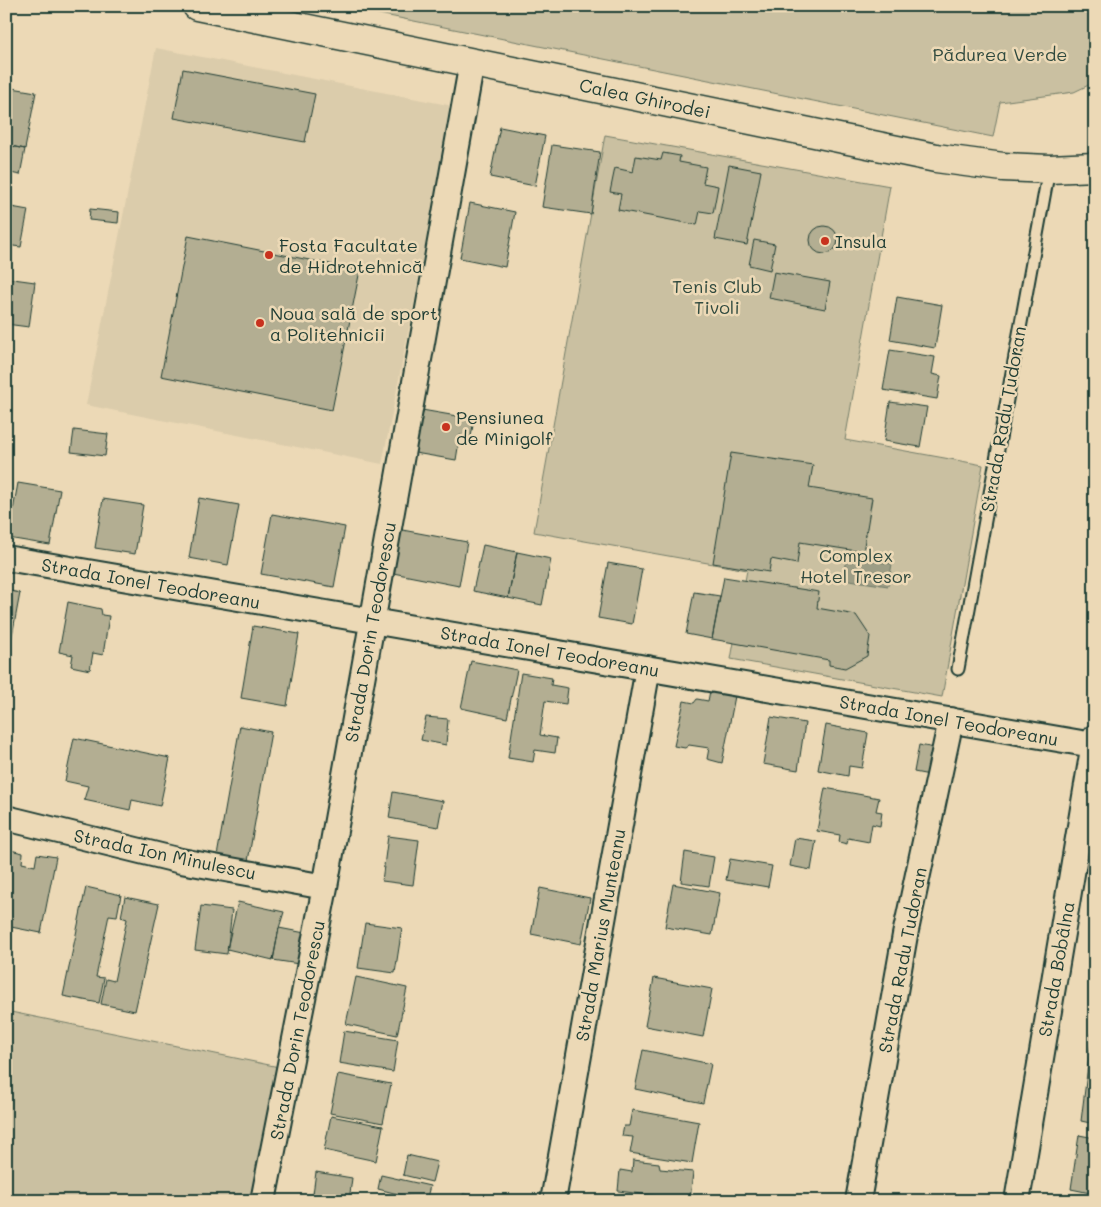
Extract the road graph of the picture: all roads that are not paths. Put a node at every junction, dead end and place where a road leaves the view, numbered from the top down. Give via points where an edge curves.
1 (197, 6) edge
2 (472, 62) junction
3 (1095, 168) edge
4 (1049, 169) junction
5 (6, 558) edge
6 (372, 621) junction
7 (648, 668) junction
8 (958, 669) dead end
9 (951, 720) junction
10 (1094, 741) edge
11 (6, 818) edge
12 (325, 887) junction
13 (263, 1201) edge
14 (552, 1201) edge
15 (858, 1201) edge
16 (1017, 1201) edge

1 - 2 street, Calea Ghirodei
2 - 4 street, Calea Ghirodei via 936,158
2 - 6 street, Strada Dorin Teodorescu
3 - 4 street, Calea Ghirodei
4 - 8 lane, Strada Radu Tudoran
5 - 6 street, Strada Ionel Teodoreanu
6 - 7 street, Strada Ionel Teodoreanu
6 - 12 street, Strada Dorin Teodorescu
7 - 9 street, Strada Ionel Teodoreanu
7 - 14 street, Strada Marius Munteanu
9 - 10 street, Strada Ionel Teodoreanu
9 - 15 street, Strada Radu Tudoran via 904,935
10 - 16 street, Strada Bobâlna
11 - 12 street, Strada Ion Minulescu via 181,861
12 - 13 street, Strada Dorin Teodorescu

